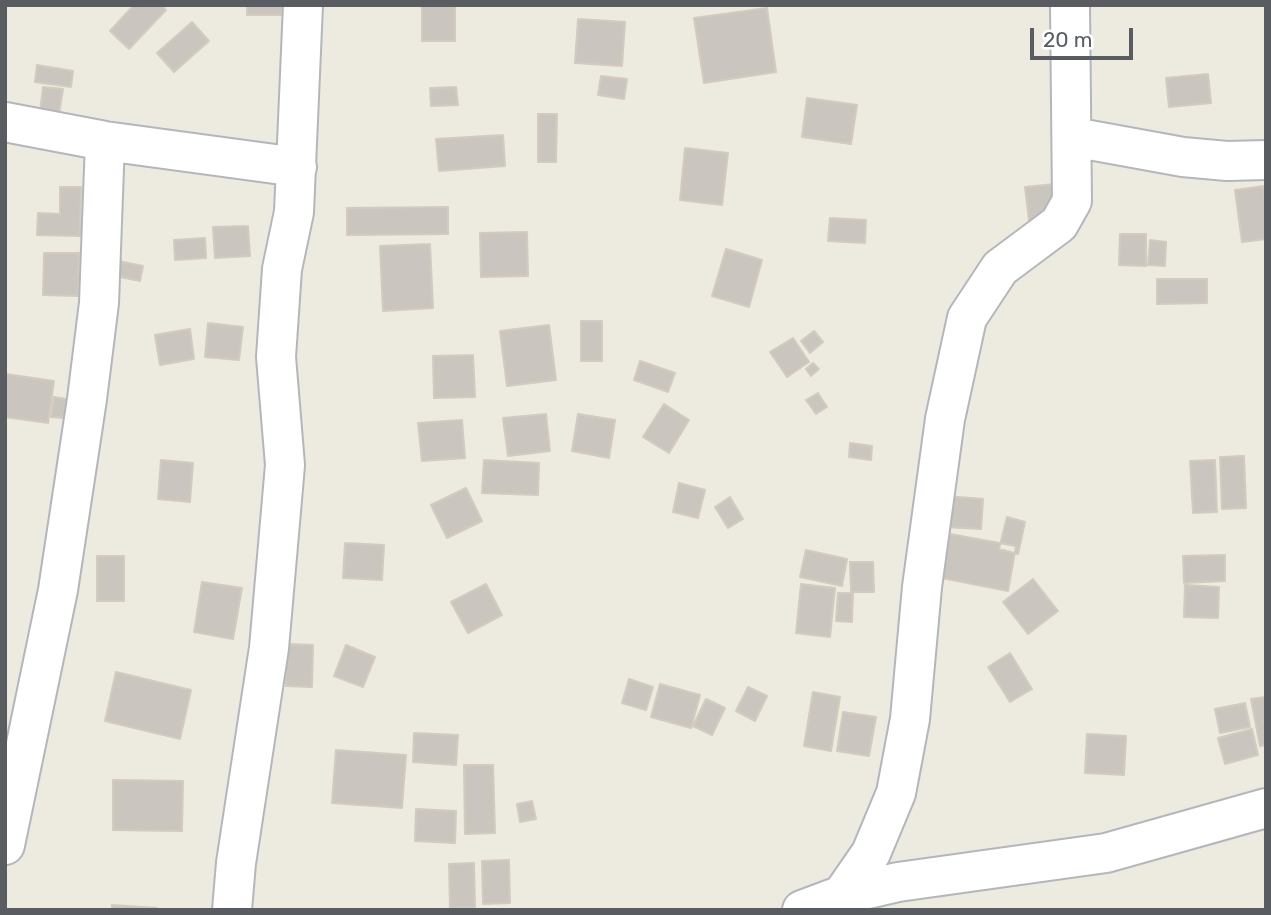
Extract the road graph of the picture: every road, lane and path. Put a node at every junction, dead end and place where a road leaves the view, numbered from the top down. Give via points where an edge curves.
1 (303, 5) edge
2 (1070, 5) edge
3 (5, 122) edge
4 (1073, 136) junction
5 (105, 141) junction
6 (1266, 160) edge
7 (297, 167) junction
8 (1266, 808) edge
9 (5, 845) edge
10 (842, 895) junction
11 (232, 910) edge
12 (802, 910) edge

1 - 7 street
2 - 4 street
3 - 5 street
4 - 6 street via 1183,157
4 - 10 street via 1072,201 1059,223 1000,268 967,318 945,419 910,719 896,793 871,853
5 - 7 street
5 - 9 street via 99,303 87,399 58,590
7 - 11 street via 294,212 282,269 276,357 285,465 269,648
8 - 10 street via 1106,853 898,881
10 - 12 street

